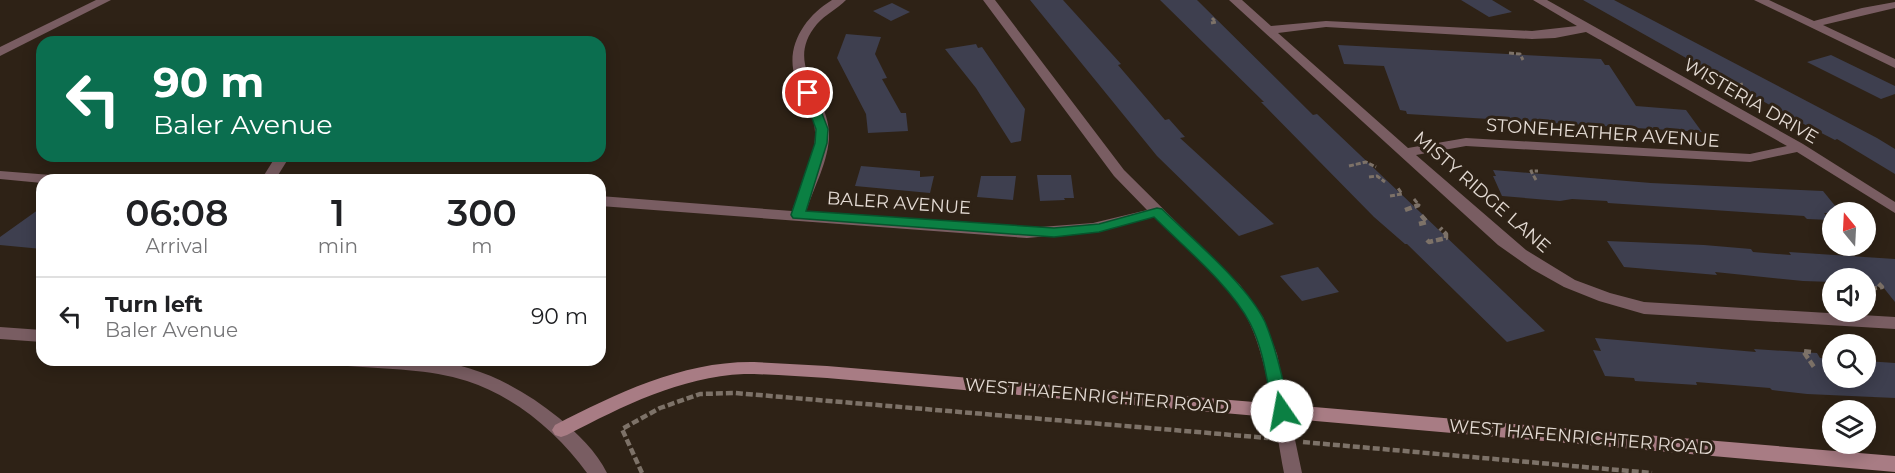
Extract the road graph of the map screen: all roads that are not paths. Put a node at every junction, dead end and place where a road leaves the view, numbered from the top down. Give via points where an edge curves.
1 (105, 0) edge
2 (840, 0) edge
3 (989, 0) edge
4 (1235, 0) edge
5 (1539, 0) edge
6 (1760, 0) edge
7 (1895, 5) edge
8 (1812, 25) junction
9 (1588, 28) junction
10 (1269, 30) junction
11 (27, 39) junction
12 (36, 43) edge
13 (0, 52) edge
14 (1895, 64) edge
15 (1798, 147) junction
16 (1405, 153) junction
17 (0, 175) edge
18 (36, 178) edge
19 (606, 201) edge
20 (1895, 208) edge
21 (1157, 212) junction
22 (798, 215) junction
23 (1895, 324) edge
24 (0, 333) edge
25 (36, 336) edge
26 (413, 366) edge
27 (1282, 411) junction
28 (561, 430) junction
29 (1895, 464) edge
30 (598, 473) edge
31 (1293, 473) edge

1 - 11 street
2 - 22 street via 819,15 799,42 801,76 822,129
3 - 21 street via 1119,173
4 - 10 street, MISTY RIDGE LANE
5 - 9 street, WISTERIA DRIVE
6 - 8 street
7 - 8 street
8 - 14 street
9 - 10 street via 1532,35 1326,24
9 - 15 street, WISTERIA DRIVE
10 - 16 street, MISTY RIDGE LANE
11 - 12 street
11 - 13 street
15 - 16 street, STONEHEATHER AVENUE via 1770,156 1730,158 1466,142
15 - 20 street, WISTERIA DRIVE
16 - 23 street, MISTY RIDGE LANE via 1531,263 1604,299 1644,308
17 - 18 street
19 - 22 street, BALER AVENUE
21 - 22 street, BALER AVENUE via 1099,228 1054,233
21 - 27 street via 1233,289 1257,321
24 - 25 street
26 - 28 street via 493,383
27 - 28 street, WEST HAFENRICHTER ROAD via 743,368 674,380
27 - 29 street, WEST HAFENRICHTER ROAD
27 - 31 street
28 - 30 street via 584,452

